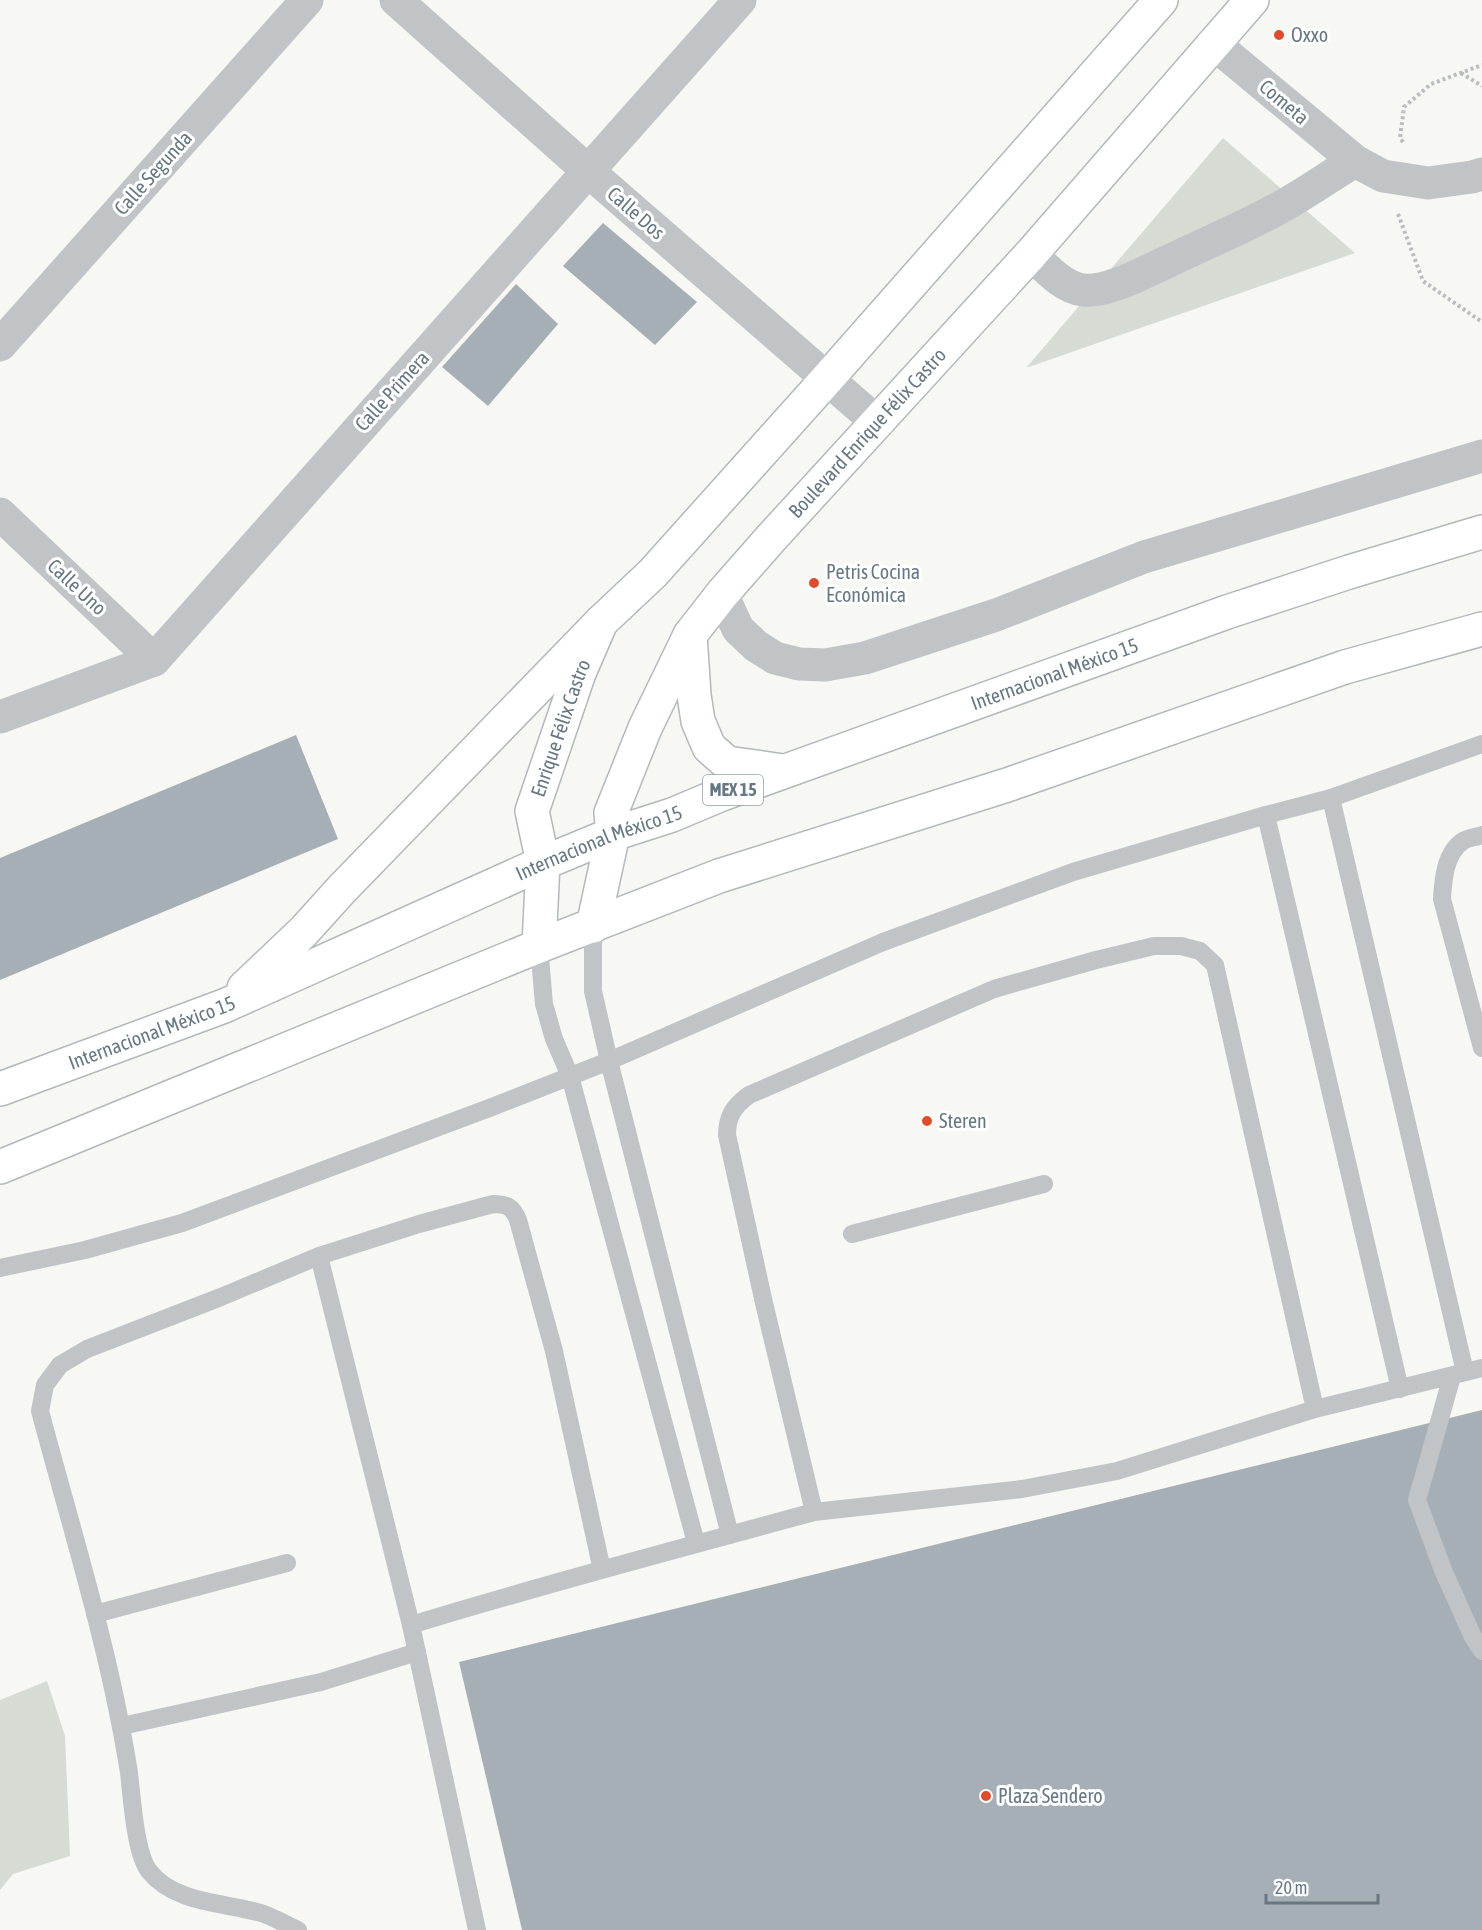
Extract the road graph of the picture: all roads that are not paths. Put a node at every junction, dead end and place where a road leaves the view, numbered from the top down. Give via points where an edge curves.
1 (307, 0) edge
2 (396, 0) edge
3 (740, 0) edge
4 (1161, 0) edge
5 (1252, 0) edge
6 (1213, 43) junction
7 (1355, 161) junction
8 (588, 171) junction
9 (1482, 174) edge
10 (1031, 254) junction
11 (0, 345) edge
12 (827, 379) junction
13 (878, 423) junction
14 (1482, 456) edge
15 (0, 513) edge
16 (1482, 532) edge
17 (722, 594) junction
18 (601, 622) junction
19 (1482, 629) edge
20 (690, 635) junction
21 (154, 660) junction
22 (0, 717) edge
23 (1482, 744) edge
24 (787, 772) junction
25 (1331, 798) junction
26 (1266, 815) junction
27 (613, 834) junction
28 (1482, 835) edge
29 (543, 863) junction
30 (593, 926) junction
31 (539, 946) junction
32 (224, 1006) junction
33 (1482, 1048) edge
34 (609, 1061) junction
35 (570, 1076) junction
36 (0, 1089) edge
37 (0, 1167) edge
38 (1044, 1184) dead end
39 (852, 1234) dead end
40 (319, 1256) junction
41 (0, 1268) edge
42 (1466, 1372) edge
43 (1400, 1389) junction
44 (1315, 1409) junction
45 (814, 1512) junction
46 (730, 1535) junction
47 (696, 1543) junction
48 (287, 1563) dead end
49 (602, 1570) junction
50 (95, 1614) junction
51 (411, 1625) junction
52 (417, 1652) junction
53 (1482, 1652) edge
54 (122, 1725) junction
55 (298, 1930) edge
56 (477, 1930) edge

1 - 11 street, Calle Segunda
2 - 8 street, Calle Dos
3 - 8 street, Calle Primera
4 - 12 main road
5 - 6 main road, Boulevard Enrique Félix Castro
6 - 7 street, Cometa
6 - 10 main road, Boulevard Enrique Félix Castro
7 - 9 street, Cometa via 1383,176 1428,183
7 - 10 street via 1254,221 1101,289 1082,290 1068,284
8 - 12 street, Calle Dos
8 - 21 street, Calle Primera
10 - 13 main road, Boulevard Enrique Félix Castro
12 - 13 street, Calle Dos
12 - 18 main road via 653,573
13 - 17 main road, Boulevard Enrique Félix Castro
14 - 17 street via 1144,557 996,615 855,660 825,665 775,658 738,629
15 - 21 street, Calle Uno
16 - 24 main road, Internacional México 15 / MEX 15 via 1227,612
17 - 20 main road, Boulevard Enrique Félix Castro
18 - 29 main road, Enrique Félix Castro via 579,673 532,811
18 - 32 main road via 304,931
19 - 30 main road via 1345,667 1007,785 719,876
20 - 24 main road via 698,721 709,747 727,763
20 - 27 main road, Boulevard Enrique Félix Castro via 645,728 611,813
21 - 22 street, Calle Primera
23 - 25 lane
24 - 27 main road, Internacional México 15 / MEX 15
25 - 26 lane
25 - 42 lane
26 - 34 lane via 1073,872 882,942
26 - 43 lane
27 - 29 main road, Internacional México 15 / MEX 15
27 - 30 main road, Boulevard Enrique Félix Castro
28 - 33 lane via 1463,841 1451,856 1443,877 1442,899
29 - 31 main road, Enrique Félix Castro
29 - 32 main road, Internacional México 15 / MEX 15
30 - 31 main road
30 - 34 lane via 593,991
31 - 35 lane via 543,1004
31 - 37 main road
32 - 36 main road, Internacional México 15 / MEX 15
34 - 35 lane
34 - 46 lane
35 - 41 lane via 182,1223
35 - 47 lane
38 - 39 lane
40 - 49 lane via 493,1204 514,1209 554,1351
40 - 50 lane via 87,1349 60,1365 45,1384 40,1411
40 - 51 lane
42 - 43 lane
42 - 53 lane via 1417,1500 1443,1570
43 - 44 lane
44 - 45 lane via 1117,1471 1022,1489
44 - 45 lane via 1215,965 1200,951 1154,946 994,989 749,1095 735,1106 727,1121 727,1135
45 - 46 lane
46 - 47 lane
47 - 49 lane
48 - 50 lane
49 - 51 lane
50 - 54 lane
51 - 52 lane
52 - 54 lane via 321,1682
52 - 56 lane
54 - 55 lane via 140,1849 148,1870 166,1887 185,1896 262,1914

